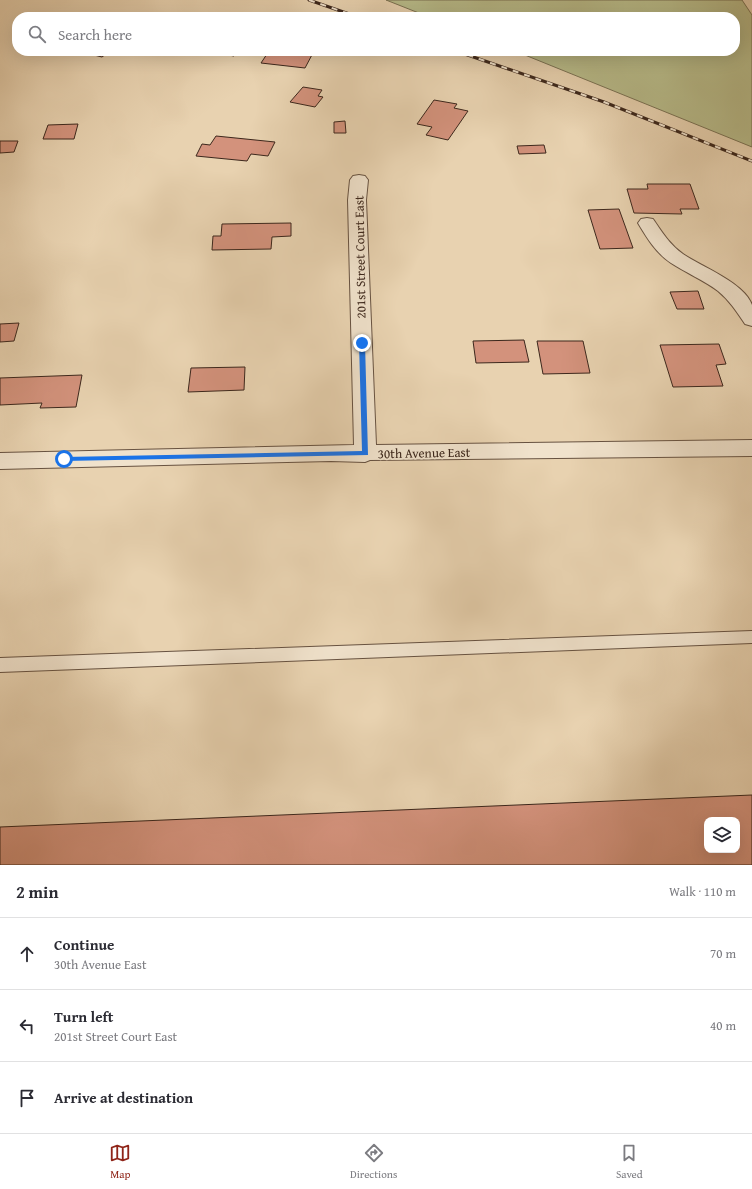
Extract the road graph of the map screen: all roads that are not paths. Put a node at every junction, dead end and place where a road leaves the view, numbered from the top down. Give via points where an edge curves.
1 (359, 180) dead end
2 (647, 223) dead end
3 (752, 320) edge
4 (752, 448) edge
5 (365, 454) junction
6 (0, 461) edge
7 (752, 637) edge
8 (0, 665) edge

1 - 5 street, 201st Street Court East via 357,200
2 - 3 street via 654,238 667,253 736,297
4 - 5 street, 30th Avenue East
5 - 6 street, 30th Avenue East
7 - 8 lane

